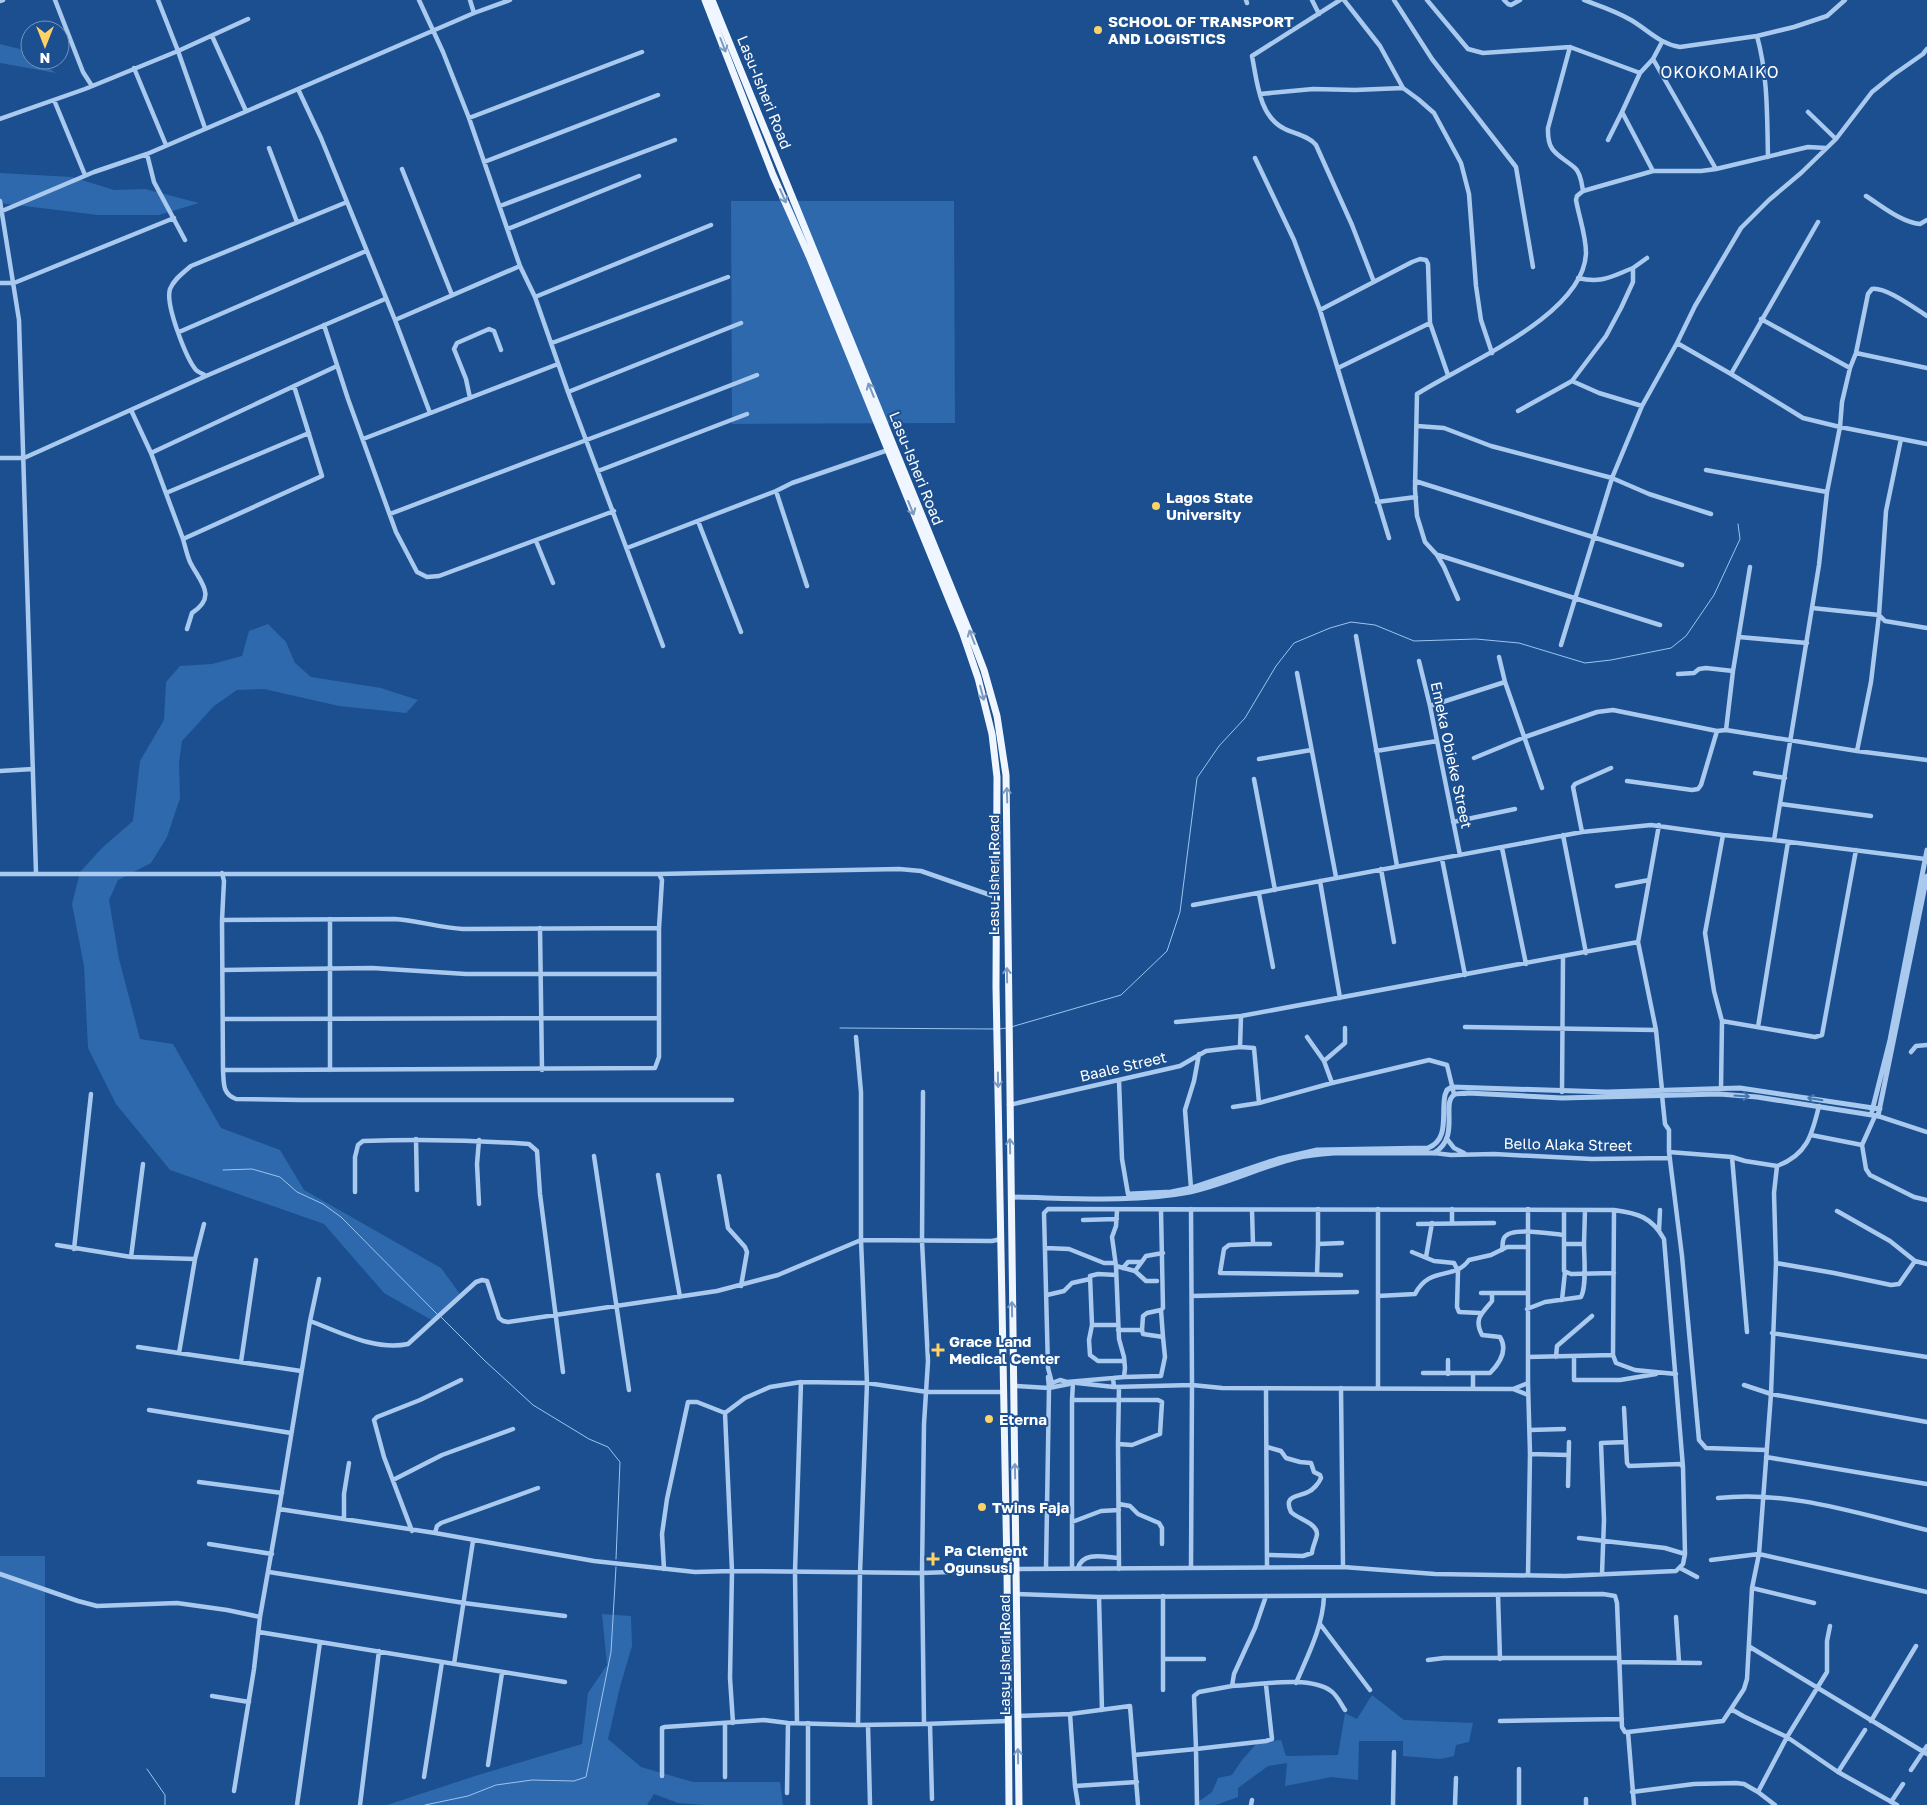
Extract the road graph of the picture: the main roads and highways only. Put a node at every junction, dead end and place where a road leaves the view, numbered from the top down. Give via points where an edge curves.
1 (705, 0) edge
2 (712, 0) edge
3 (782, 171) junction
4 (774, 175) junction
5 (1006, 1500) junction
6 (1016, 1500) junction
7 (1009, 1805) edge
8 (1019, 1805) edge

1 -> 4 main road, Lasu-Isheri Road
2 - 3 main road, Lasu-Isheri Road
3 - 4 main road
6 -> 3 main road, Lasu-Isheri Road via 1006,776 1001,733 991,691 969,631
4 -> 5 main road, Lasu-Isheri Road via 970,653 992,734 997,777
5 - 6 main road
5 - 7 main road, Lasu-Isheri Road
8 -> 6 main road, Lasu-Isheri Road

